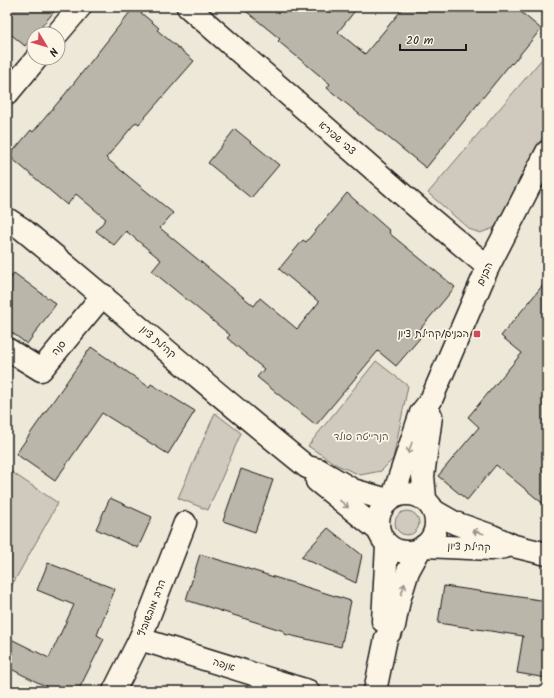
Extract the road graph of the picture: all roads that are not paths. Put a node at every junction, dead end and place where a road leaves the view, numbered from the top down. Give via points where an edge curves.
1 (80, 7) edge
2 (188, 7) edge
3 (64, 26) edge
4 (30, 66) edge
5 (7, 94) edge
6 (547, 152) edge
7 (7, 219) edge
8 (488, 267) junction
9 (103, 295) junction
10 (7, 348) edge
11 (431, 400) junction
12 (307, 467) junction
13 (390, 498) junction
14 (429, 506) junction
15 (185, 523) dead end
16 (383, 538) junction
17 (514, 546) junction
18 (422, 547) junction
19 (547, 554) edge
20 (386, 638) junction
21 (140, 639) junction
22 (114, 691) edge
23 (308, 691) edge
24 (376, 691) edge

1 - 3 street
2 - 8 street, צבי שפירא
4 - 5 street
6 - 8 street, הבנים
7 - 9 street, קהילת ציון
8 - 11 street, הבנים
9 - 10 street, סנה via 41,370
9 - 12 street, קהילת ציון via 236,410
11 -> 13 street, הבנים via 421,414
11 - 14 street, הבנים via 422,476
12 - 13 street, קהילת ציון via 319,470 353,490
12 -> 16 street, קהילת ציון via 311,477
13 - 14 street via 409,493
13 - 16 street via 379,514
17 -> 14 street, קהילת ציון via 460,525
14 - 18 street via 436,526 434,534
15 - 21 street, הרב מובשוביץ
16 - 18 street via 403,551 411,552
16 - 20 street via 383,625
17 - 18 street, קהילת ציון via 491,549
17 - 19 street, קהילת ציון
20 -> 18 street via 394,626 407,576
20 - 24 street
21 - 22 street, הרב מובשוביץ
21 - 23 street, אנפה

